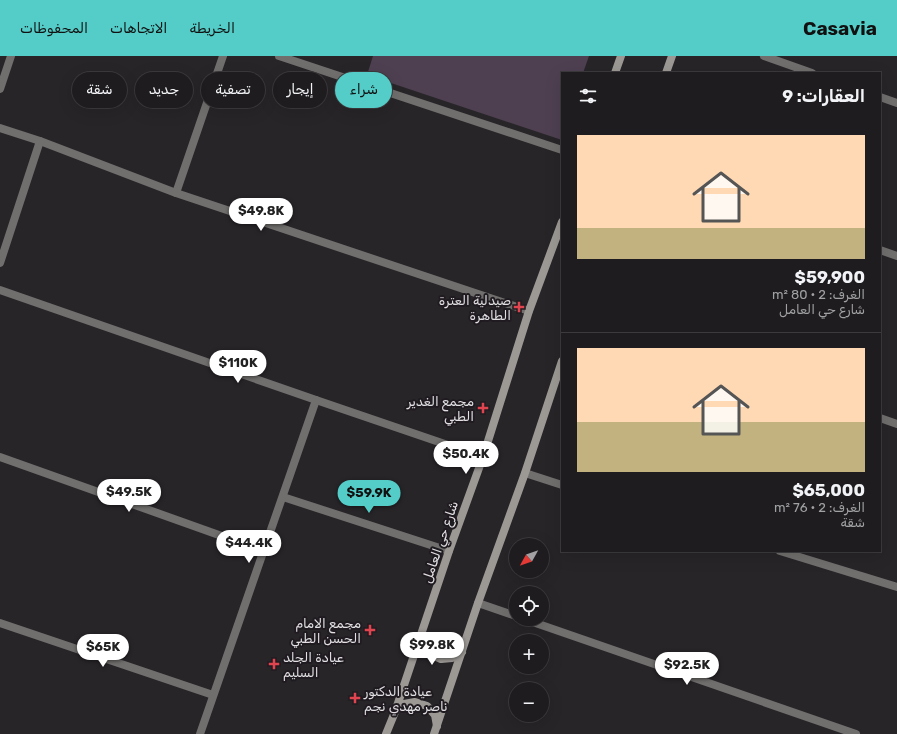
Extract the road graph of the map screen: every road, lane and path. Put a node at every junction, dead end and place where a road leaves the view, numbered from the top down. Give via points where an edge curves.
1 (11, 56) edge
2 (223, 56) edge
3 (279, 56) edge
4 (621, 56) edge
5 (672, 56) edge
6 (764, 56) edge
7 (615, 72) edge
8 (666, 72) edge
9 (809, 72) edge
10 (0, 89) edge
11 (881, 97) edge
12 (897, 102) edge
13 (0, 128) edge
14 (40, 141) junction
15 (561, 150) edge
16 (176, 193) junction
17 (561, 225) edge
18 (881, 250) edge
19 (897, 256) edge
20 (0, 263) edge
21 (0, 290) edge
22 (529, 311) junction
23 (561, 364) edge
24 (316, 400) junction
25 (881, 418) edge
26 (897, 424) edge
27 (0, 457) edge
28 (483, 457) junction
29 (525, 473) junction
30 (561, 485) edge
31 (282, 497) junction
32 (264, 551) junction
33 (449, 551) junction
34 (783, 552) edge
35 (897, 586) edge
36 (478, 603) junction
37 (509, 614) edge
38 (0, 623) edge
39 (544, 626) edge
40 (421, 634) junction
41 (462, 652) junction
42 (213, 694) junction
43 (395, 712) junction
44 (436, 730) edge
45 (200, 734) edge
46 (386, 734) edge
47 (856, 734) edge

1 - 10 street
2 - 16 street
3 - 15 street
4 - 7 main road
5 - 8 main road
6 - 9 street
11 - 12 street
13 - 14 street
14 - 16 street
14 - 20 street
16 - 22 street
17 - 22 main road, شارع حي العامل
18 - 19 street
21 - 24 street
22 - 28 main road, شارع حي العامل
23 - 29 main road
24 - 28 street
24 - 31 street
25 - 26 street
27 - 32 street
28 - 33 main road, شارع حي العامل
29 - 30 street
29 - 36 main road
31 - 32 street
31 - 33 street
32 - 42 street
33 - 40 main road, شارع حي العامل
34 - 35 street
36 - 37 street
36 - 41 main road
38 - 42 street
39 - 47 street
40 - 41 main road via 423,645 430,654 441,659 452,658
40 - 43 main road, شارع حي العامل
41 - 44 main road
42 - 45 street
43 - 44 main road via 404,704 415,702 427,706 435,714
43 - 46 main road, شارع حي العامل

